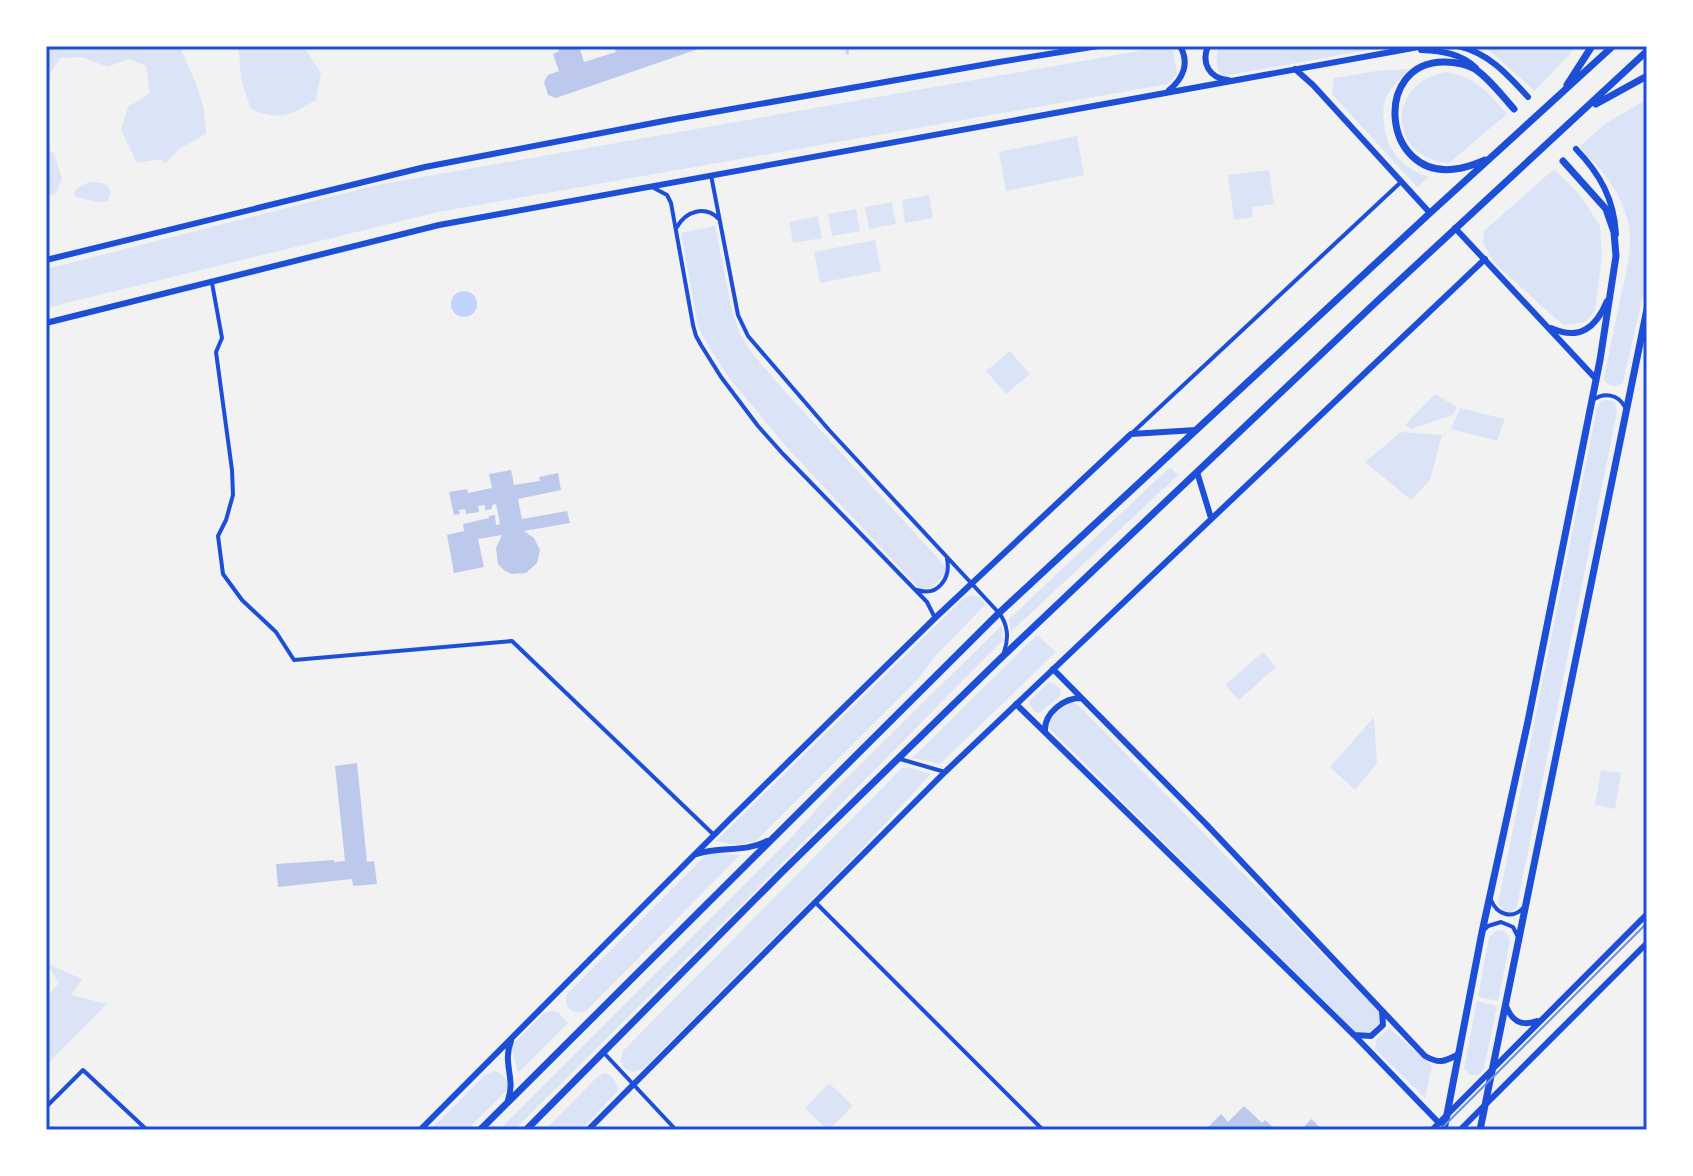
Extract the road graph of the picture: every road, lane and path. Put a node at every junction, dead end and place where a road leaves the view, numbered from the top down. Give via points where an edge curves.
1 (1098, 46) edge
2 (1180, 46) edge
3 (1208, 46) edge
4 (1424, 46) edge
5 (1458, 46) edge
6 (1592, 46) edge
7 (1613, 46) edge
8 (1647, 51) edge
9 (1385, 53) junction
10 (1295, 69) junction
11 (1484, 76) junction
12 (1647, 76) edge
13 (1232, 81) junction
14 (1166, 93) junction
15 (1562, 94) junction
16 (1528, 97) dead end
17 (1514, 109) dead end
18 (1581, 114) junction
19 (1576, 149) dead end
20 (1497, 152) junction
21 (1563, 161) dead end
22 (711, 175) junction
23 (1401, 182) junction
24 (650, 187) junction
25 (1430, 213) junction
26 (720, 221) junction
27 (1455, 228) junction
28 (676, 230) junction
29 (1617, 246) junction
30 (1485, 259) junction
31 (46, 260) edge
32 (212, 282) junction
33 (1612, 286) junction
34 (1647, 309) edge
35 (46, 323) edge
36 (1544, 324) junction
37 (1596, 379) junction
38 (1590, 404) junction
39 (1625, 409) junction
40 (1196, 430) junction
41 (1131, 434) junction
42 (1197, 472) junction
43 (1211, 518) junction
44 (947, 557) junction
45 (972, 583) junction
46 (915, 589) junction
47 (999, 613) junction
48 (935, 618) junction
49 (1001, 658) junction
50 (1053, 669) junction
51 (1081, 698) junction
52 (1016, 704) junction
53 (1045, 731) junction
54 (897, 758) junction
55 (945, 772) junction
56 (714, 835) junction
57 (771, 839) junction
58 (693, 856) junction
59 (1490, 898) junction
60 (816, 903) junction
61 (1525, 906) junction
62 (1647, 914) edge
63 (1482, 932) junction
64 (1519, 939) junction
65 (1647, 943) edge
66 (1505, 1004) junction
67 (1382, 1010) junction
68 (1541, 1020) junction
69 (1396, 1024) junction
70 (1354, 1035) junction
71 (512, 1037) junction
72 (1369, 1051) junction
73 (603, 1053) junction
74 (1459, 1054) junction
75 (1492, 1069) junction
76 (632, 1085) junction
77 (507, 1103) junction
78 (1485, 1104) junction
79 (46, 1107) edge
80 (1448, 1113) junction
81 (1442, 1127) edge
82 (147, 1130) edge
83 (420, 1130) edge
84 (480, 1130) edge
85 (526, 1130) edge
86 (588, 1130) edge
87 (676, 1130) edge
88 (1043, 1130) edge
89 (1432, 1130) edge
90 (1460, 1130) edge
91 (1480, 1130) edge

1 - 31 main road via 425,167
2 - 14 main road via 1185,66
3 - 13 main road via 1208,69
4 - 9 main road
5 - 16 main road via 1492,61
6 - 15 main road
7 - 15 main road
8 - 18 main road
9 - 10 main road
9 - 11 main road via 1455,54
10 - 13 main road
10 - 23 main road
11 - 17 main road
11 - 20 main road via 1458,63 1419,68 1398,94 1395,125 1411,154 1434,167 1457,169
12 - 18 main road
13 - 14 main road
14 - 22 main road
15 - 20 main road
18 - 27 main road
19 - 29 main road via 1610,200
20 - 25 main road
21 - 29 main road via 1606,209
22 - 24 main road
22 - 26 street
23 - 25 main road
23 - 41 street
24 - 28 street via 667,195
24 - 32 main road via 439,225
25 - 40 main road
26 - 28 street via 708,212 689,213
26 - 44 street via 738,315 748,336
27 - 30 main road
27 - 42 main road
28 - 46 street via 696,336 721,377 783,454
29 - 33 main road
30 - 36 main road
30 - 43 main road
32 - 35 main road
32 - 56 street via 222,338 216,352 233,495 218,536 223,574 294,660 512,641
33 - 36 main road via 1598,319 1581,332 1562,333
33 - 37 main road
34 - 39 main road
36 - 37 main road
37 - 38 main road
38 - 39 street via 1607,395 1620,399
38 - 59 main road
39 - 61 main road
40 - 41 main road
40 - 47 main road
41 - 45 main road
42 - 43 main road
42 - 49 main road
43 - 50 main road
44 - 45 street
44 - 46 street via 947,579 922,592
45 - 47 street
45 - 48 main road
46 - 48 street
47 - 49 street via 1007,638
47 - 57 main road
48 - 56 main road
49 - 54 main road
50 - 51 main road
50 - 52 main road
51 - 53 main road via 1064,702 1048,717
51 - 67 main road
52 - 53 main road
52 - 55 main road
53 - 70 main road
54 - 55 street
54 - 73 main road
55 - 60 main road
56 - 58 main road
57 - 58 main road via 754,847
57 - 77 main road
58 - 71 main road
59 - 61 street via 1496,910 1508,915
59 - 63 main road
60 - 76 main road
60 - 88 street
61 - 64 main road
62 - 68 main road
63 - 64 street via 1501,922 1513,927
63 - 74 main road
64 - 66 main road
65 - 78 main road
66 - 68 main road via 1519,1023
66 - 75 main road
67 - 69 main road
67 - 70 main road via 1383,1025 1371,1036
68 - 75 main road
69 - 72 main road via 1387,1024 1376,1034
69 - 74 main road via 1435,1061
70 - 72 main road
71 - 77 main road
71 - 83 main road
72 - 81 main road
73 - 76 street
73 - 85 main road
74 - 80 main road
75 - 78 main road
75 - 80 main road
76 - 86 main road
76 - 87 street
77 - 84 main road
78 - 90 main road
78 - 91 main road
79 - 82 street via 83,1070
80 - 81 main road
81 - 89 main road

